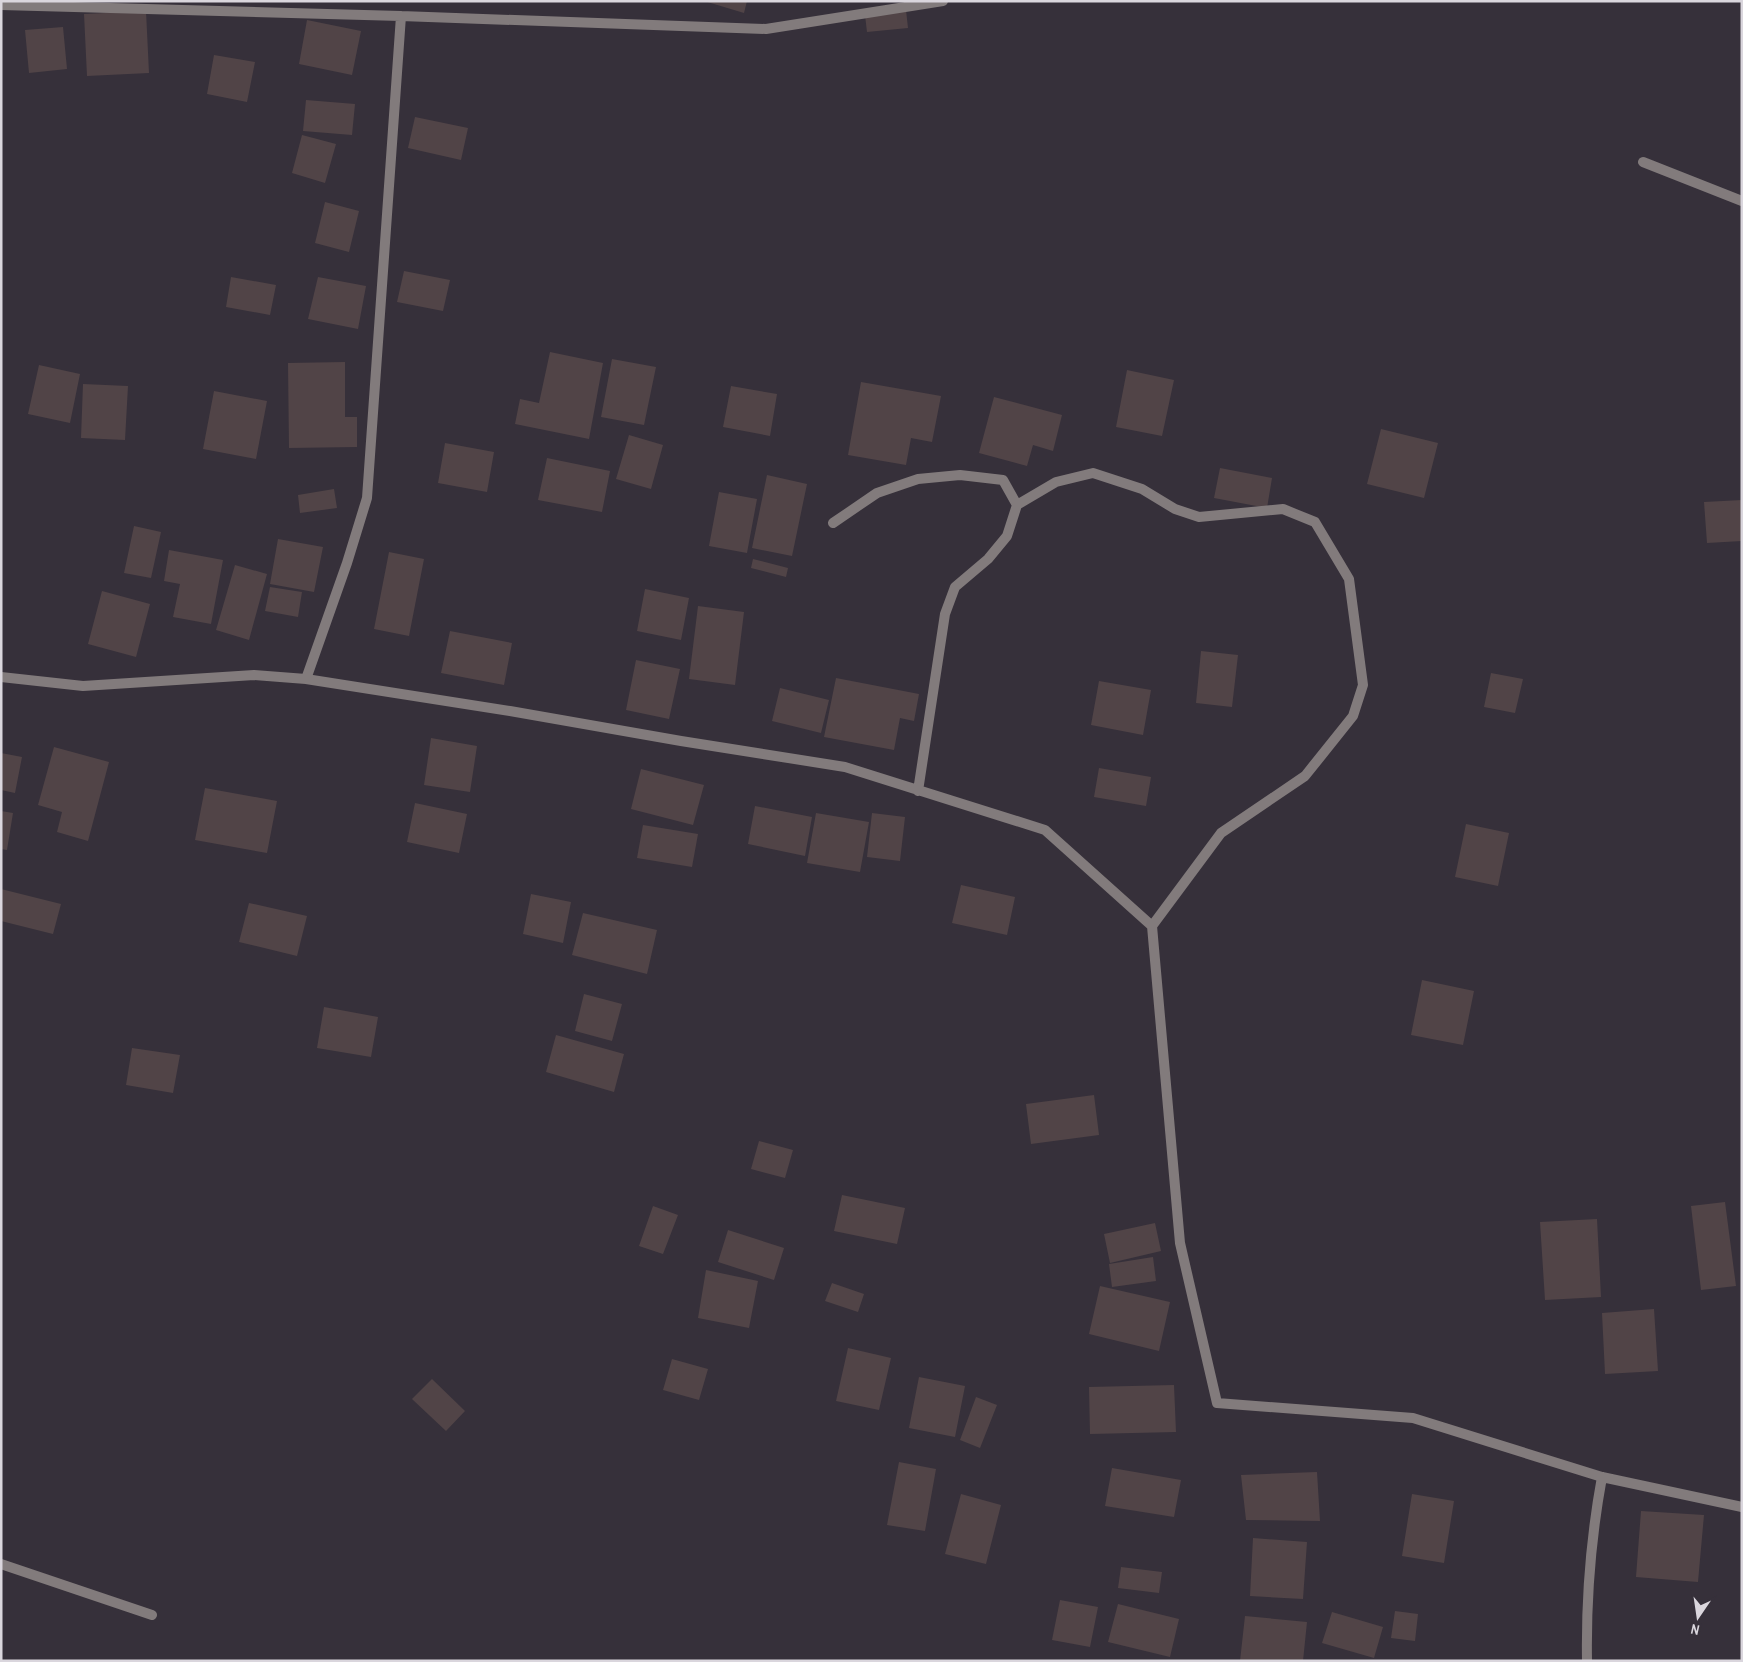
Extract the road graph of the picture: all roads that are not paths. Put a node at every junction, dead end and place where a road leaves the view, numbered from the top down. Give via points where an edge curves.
1 (943, 1) edge
2 (1, 5) edge
3 (401, 16) junction
4 (1642, 162) dead end
5 (1742, 201) edge
6 (1017, 505) junction
7 (833, 523) dead end
8 (1, 677) edge
9 (306, 679) junction
10 (918, 791) junction
11 (1152, 926) junction
12 (1602, 1476) junction
13 (1742, 1507) edge
14 (1, 1564) edge
15 (152, 1615) dead end
16 (1587, 1661) edge

1 - 3 street via 766,28
2 - 3 street
3 - 9 street via 367,498
4 - 5 street
6 - 7 street via 1003,480 960,475 918,479 877,493
6 - 10 street via 1006,536 988,559 955,587 945,614
6 - 11 street via 1056,482 1093,473 1142,489 1175,509 1199,517 1283,509 1315,522 1349,579 1363,685 1353,716 1305,776 1221,833
8 - 9 street via 83,686 254,675
9 - 10 street via 845,767
10 - 11 street via 1045,830
11 - 12 street via 1180,1243 1217,1403 1413,1418
12 - 13 street
12 - 16 street via 1595,1516
14 - 15 street

